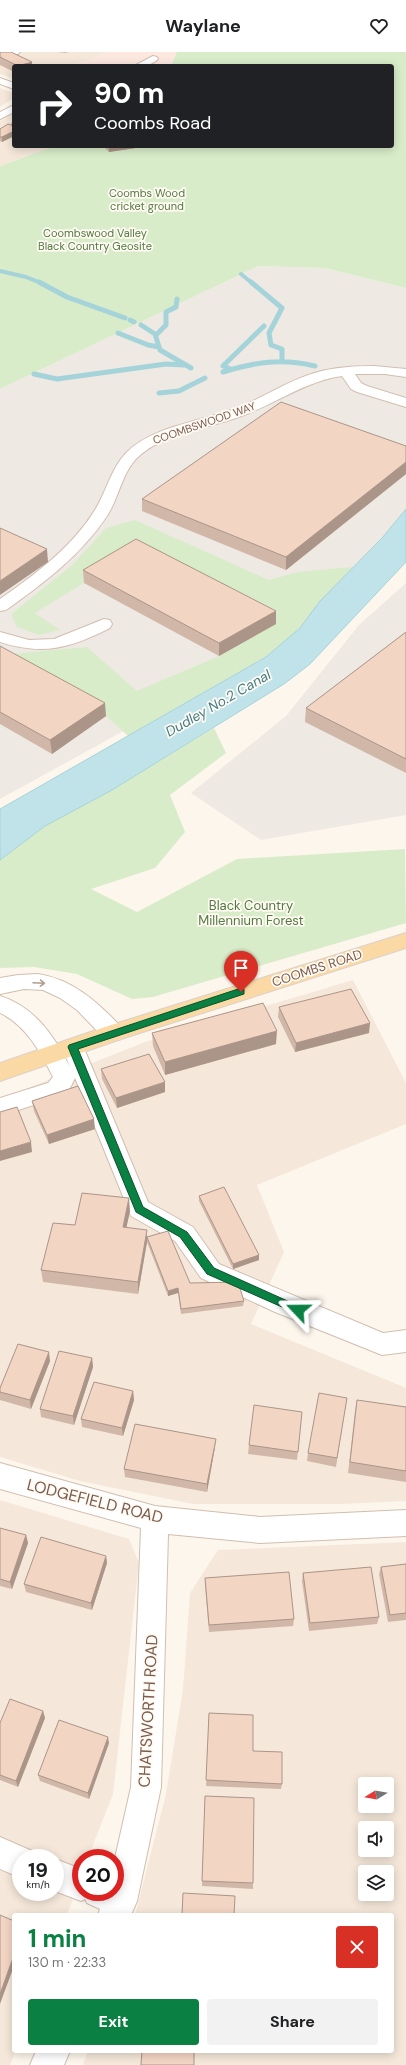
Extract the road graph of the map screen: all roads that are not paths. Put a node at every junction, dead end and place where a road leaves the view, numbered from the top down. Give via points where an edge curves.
1 (15, 52) edge
2 (0, 55) edge
3 (153, 59) dead end
4 (143, 64) edge
5 (0, 81) edge
6 (12, 85) edge
7 (12, 109) edge
8 (0, 116) edge
9 (345, 371) junction
10 (406, 373) edge
11 (406, 404) edge
12 (0, 606) edge
13 (104, 624) dead end
14 (0, 637) edge
15 (406, 940) edge
16 (0, 986) edge
17 (0, 1004) edge
18 (113, 1033) junction
19 (63, 1050) junction
20 (0, 1072) edge
21 (0, 1107) edge
22 (406, 1341) edge
23 (0, 1476) edge
24 (155, 1519) junction
25 (406, 1522) edge
26 (0, 1853) edge
27 (12, 1858) edge
28 (111, 1903) edge
29 (52, 2053) edge
30 (47, 2065) edge

1 - 2 street
3 - 4 street
5 - 6 street
7 - 8 street
9 - 10 street, COOMBSWOOD WAY
9 - 11 street via 356,386
9 - 12 street, COOMBSWOOD WAY via 321,376 294,386 263,403 169,433 148,443 132,455 120,472 100,514 60,560
13 - 14 street via 59,645 17,644
15 - 18 main road, COOMBS ROAD
16 -> 18 street via 15,982 49,984 76,998 96,1014
17 - 19 street via 25,1018
18 - 19 main road, COOMBS ROAD
19 - 20 main road, COOMBS ROAD
19 - 21 street via 62,1084 56,1089
19 - 22 street via 139,1209 184,1234 210,1271 382,1344
23 - 24 street, LODGEFIELD ROAD
24 - 25 street, LODGEFIELD ROAD via 260,1530
24 - 28 street, CHATSWORTH ROAD via 146,1786
26 - 27 street
29 - 30 street

